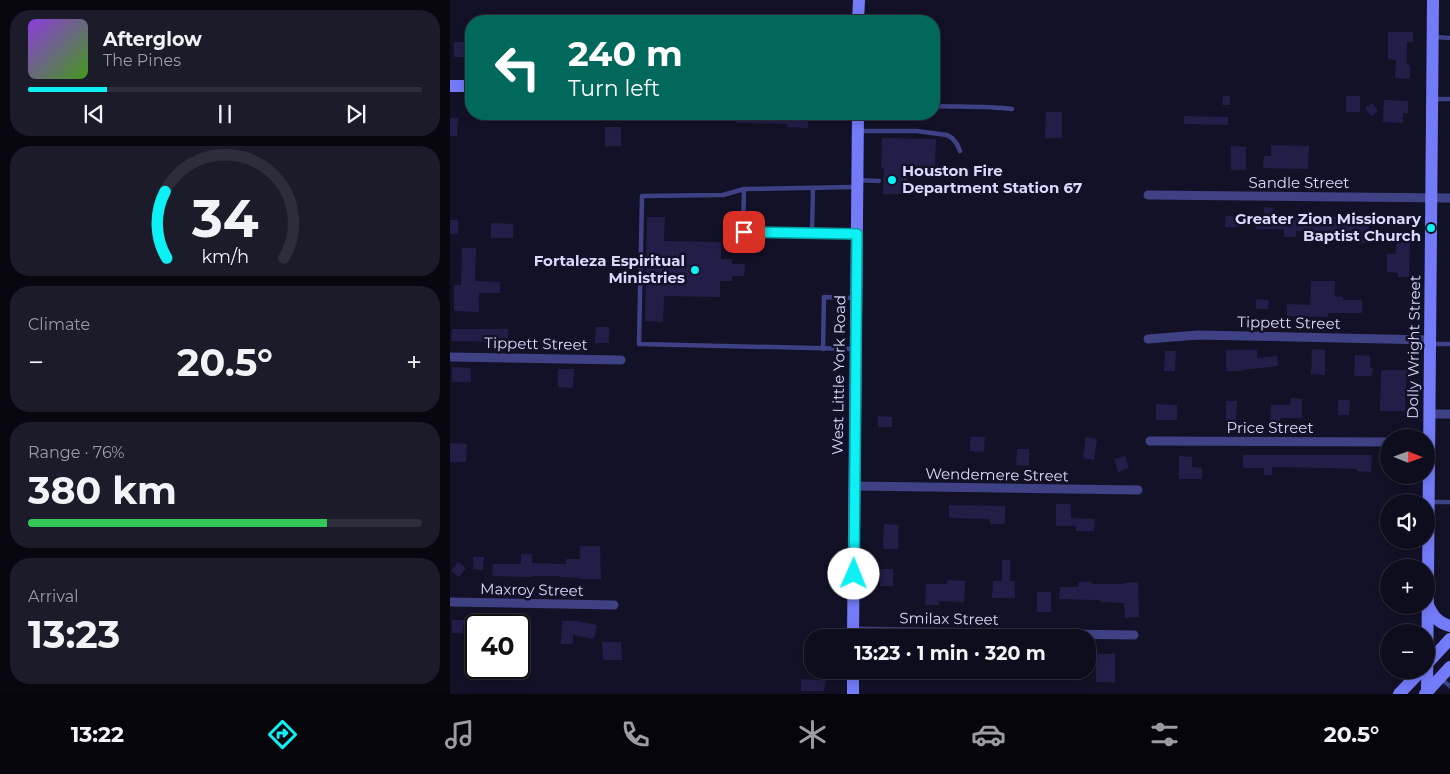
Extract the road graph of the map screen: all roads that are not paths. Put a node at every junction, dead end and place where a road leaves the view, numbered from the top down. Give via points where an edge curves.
1 (859, 0) edge
2 (1434, 0) edge
3 (858, 15) edge
4 (1433, 37) junction
5 (1450, 38) edge
6 (450, 86) edge
7 (465, 86) edge
8 (1433, 99) junction
9 (1450, 99) edge
10 (940, 106) edge
11 (1012, 109) dead end
12 (858, 120) edge
13 (858, 131) junction
14 (960, 151) dead end
15 (879, 181) dead end
16 (857, 184) junction
17 (813, 188) junction
18 (744, 189) junction
19 (1148, 195) dead end
20 (1432, 198) junction
21 (1450, 198) edge
22 (812, 234) junction
23 (857, 234) junction
24 (857, 298) junction
25 (1148, 339) dead end
26 (1430, 342) junction
27 (1450, 344) edge
28 (823, 349) junction
29 (856, 349) junction
30 (450, 357) edge
31 (621, 360) dead end
32 (1429, 414) junction
33 (1450, 414) edge
34 (1428, 429) edge
35 (1150, 441) dead end
36 (1380, 442) edge
37 (854, 486) junction
38 (1138, 490) dead end
39 (1435, 502) edge
40 (1450, 502) edge
41 (450, 602) edge
42 (614, 605) dead end
43 (1432, 614) edge
44 (1450, 626) edge
45 (853, 629) edge
46 (1096, 635) edge
47 (1134, 635) dead end
48 (1450, 639) edge
49 (1435, 655) edge
50 (1450, 667) edge
51 (853, 679) edge
52 (1413, 679) edge
53 (1425, 679) edge
54 (1447, 683) edge
55 (853, 694) edge
56 (1399, 694) edge
57 (1426, 694) edge

1 - 3 street
2 - 4 street, Dolly Wright Street
4 - 5 lane
4 - 8 street, Dolly Wright Street
6 - 7 street
8 - 9 lane
8 - 20 street, Dolly Wright Street
10 - 11 lane
12 - 13 street, West Little York Road
13 - 14 lane via 917,131 948,135
13 - 16 street, West Little York Road
15 - 16 lane
16 - 17 lane
16 - 23 street, West Little York Road
17 - 18 lane
17 - 22 lane
18 - 22 lane via 744,232
18 - 28 lane via 723,195 642,196 639,344
19 - 20 street, Sandle Street
20 - 21 street, Sandle Street
20 - 26 street, Dolly Wright Street
22 - 23 lane
23 - 24 street, West Little York Road
24 - 28 lane via 824,297
24 - 29 street, West Little York Road
25 - 26 street, Tippett Street via 1198,336
26 - 27 lane
26 - 32 street, Dolly Wright Street
28 - 29 lane
29 - 37 street, West Little York Road
30 - 31 street, Tippett Street
32 - 33 street
32 - 34 street, Dolly Wright Street
35 - 36 street, Price Street
37 - 38 street, Wendemere Street
37 - 45 street, West Little York Road
39 - 40 lane
41 - 42 street, Maxroy Street
43 - 44 street via 1444,625
46 - 47 street, Smilax Street
48 - 49 street
50 - 54 street
51 - 55 street
52 - 56 street
53 - 57 street, Dolly Wright Street
54 - 57 street

